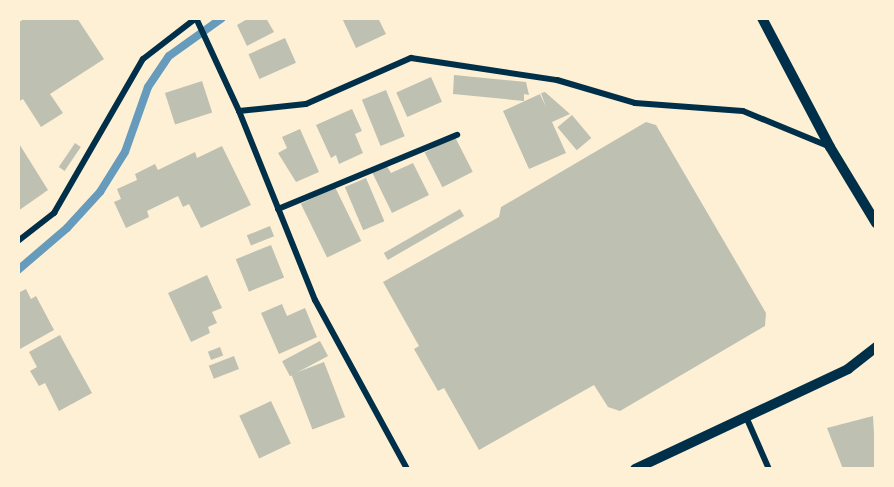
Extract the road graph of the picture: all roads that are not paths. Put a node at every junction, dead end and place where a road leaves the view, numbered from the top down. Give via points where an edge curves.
1 (196, 18) edge
2 (762, 18) edge
3 (239, 111) junction
4 (457, 135) dead end
5 (830, 147) junction
6 (278, 209) junction
7 (876, 224) edge
8 (18, 241) edge
9 (876, 346) edge
10 (747, 419) junction
11 (407, 469) edge
12 (635, 469) edge
13 (769, 469) edge

1 - 3 street
1 - 8 street via 143,59 54,213
2 - 5 street
3 - 5 street via 306,104 411,58 557,80 635,103 743,111
3 - 6 street
4 - 6 street
5 - 7 street
6 - 11 street via 315,300
9 - 10 street via 848,369
10 - 12 street
10 - 13 street

